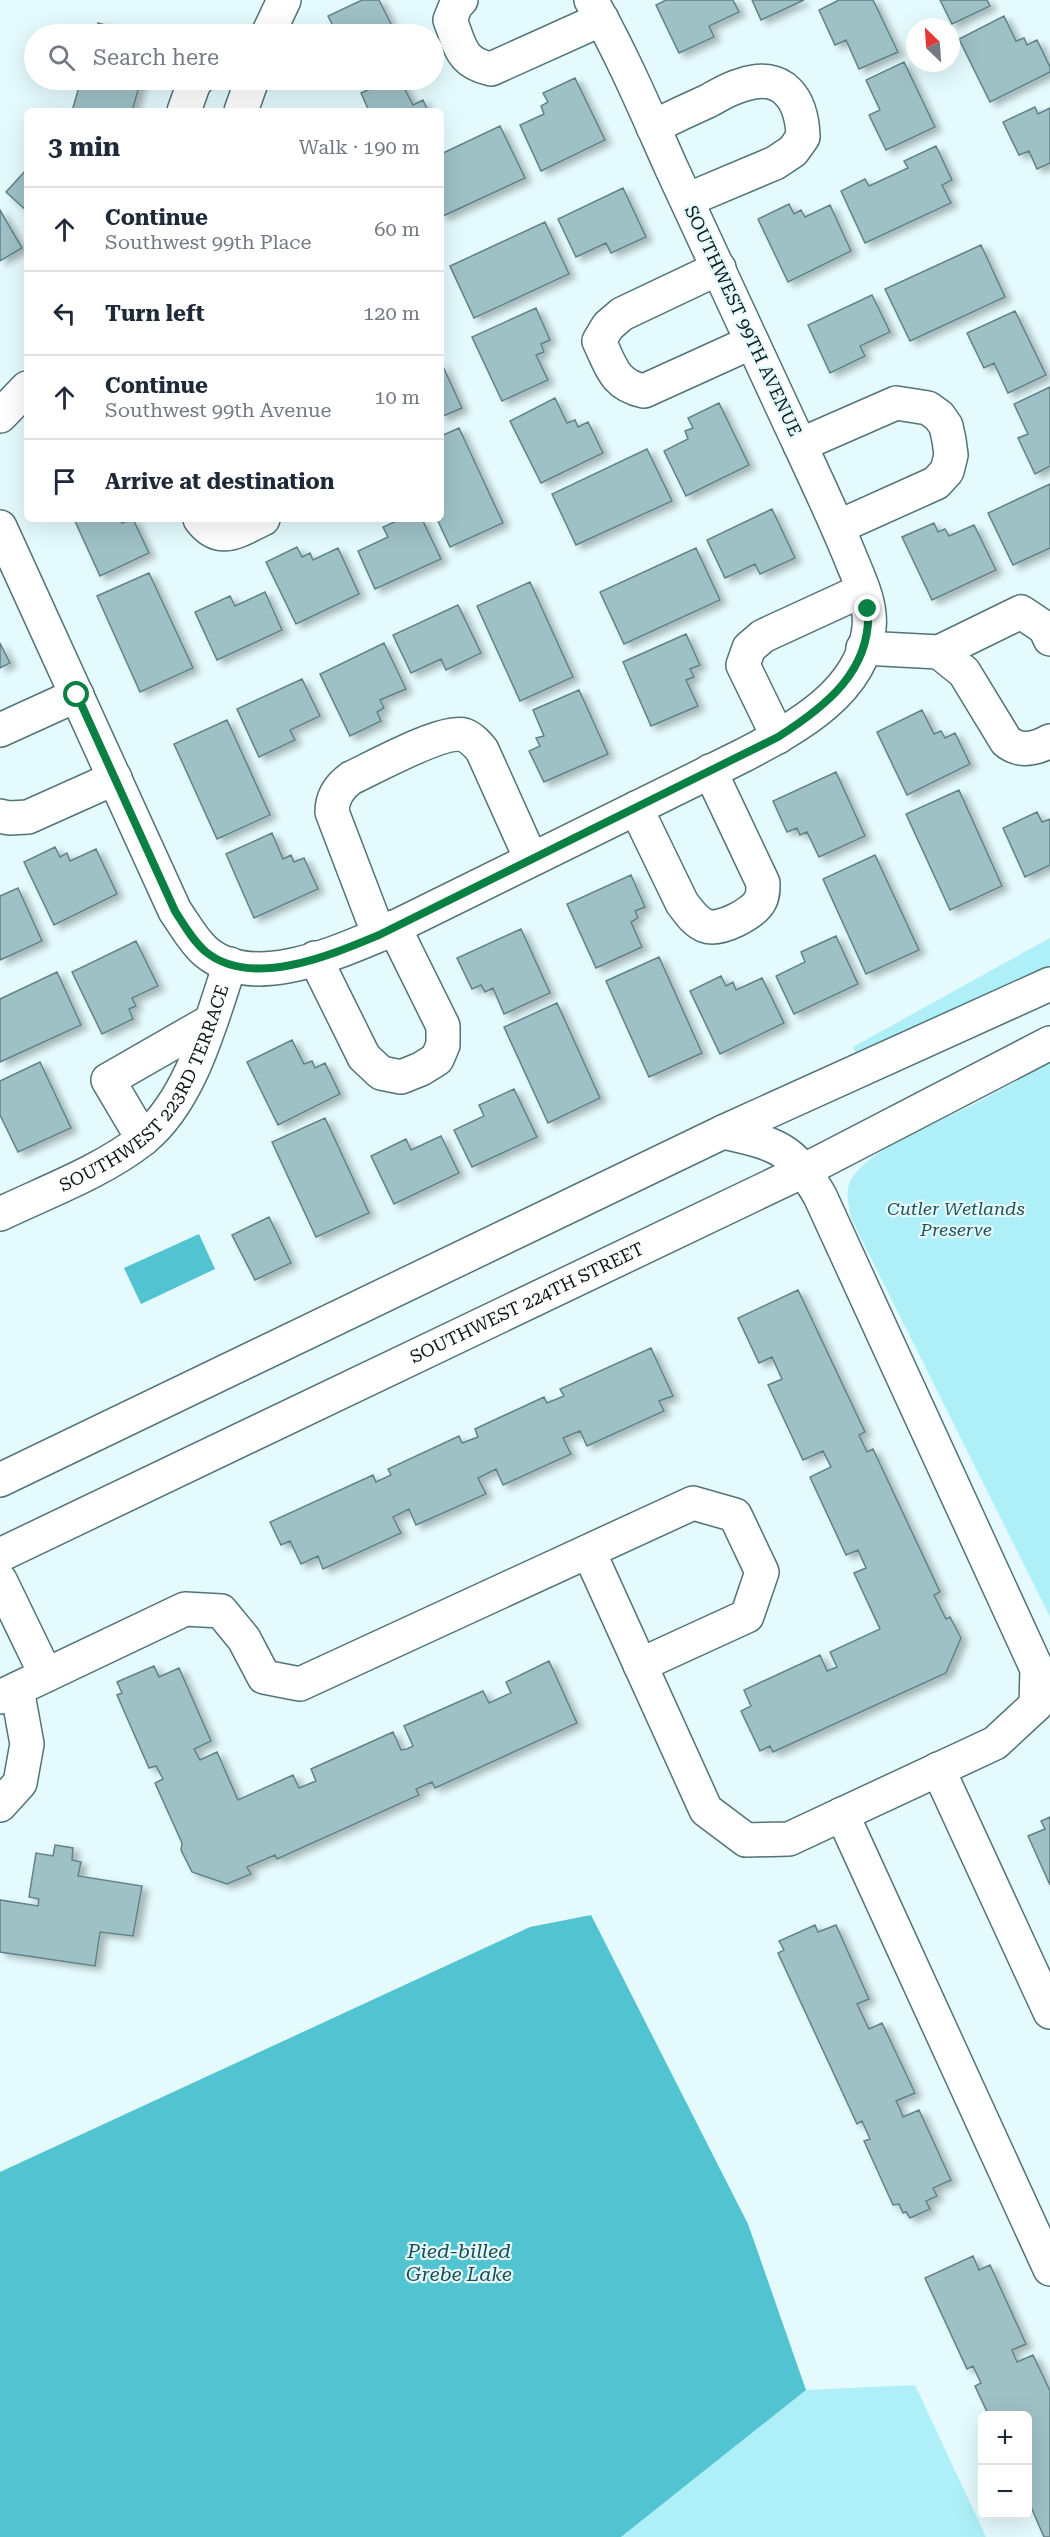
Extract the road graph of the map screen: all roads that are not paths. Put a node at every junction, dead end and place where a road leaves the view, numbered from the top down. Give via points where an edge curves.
1 (284, 0) edge
2 (461, 0) edge
3 (597, 9) edge
4 (273, 24) edge
5 (192, 90) edge
6 (248, 90) edge
7 (185, 108) edge
8 (242, 108) edge
9 (653, 127) junction
10 (687, 201) junction
11 (719, 268) junction
12 (753, 342) junction
13 (800, 445) junction
14 (203, 522) edge
15 (256, 522) edge
16 (0, 527) edge
17 (838, 527) junction
18 (863, 590) junction
19 (1050, 639) edge
20 (863, 648) junction
21 (939, 652) junction
22 (77, 695) junction
23 (0, 730) edge
24 (778, 737) junction
25 (1050, 741) edge
26 (710, 771) junction
27 (115, 778) junction
28 (636, 808) junction
29 (0, 816) edge
30 (531, 859) junction
31 (386, 931) junction
32 (315, 958) junction
33 (230, 964) junction
34 (1050, 984) edge
35 (210, 1022) junction
36 (1050, 1043) edge
37 (723, 1132) junction
38 (143, 1139) junction
39 (805, 1170) junction
40 (0, 1214) edge
41 (0, 1480) edge
42 (589, 1552) junction
43 (0, 1555) edge
44 (0, 1580) edge
45 (640, 1665) junction
46 (21, 1687) edge
47 (938, 1769) junction
48 (0, 1805) edge
49 (842, 1814) junction
50 (1050, 2012) edge
51 (1050, 2269) edge

1 - 4 street
2 - 3 street via 450,20 465,57 477,66 491,69
3 - 9 street, SOUTHWEST 99TH AVENUE
5 - 7 street
6 - 8 street
9 - 10 street, SOUTHWEST 99TH AVENUE
9 - 10 street via 742,85 762,81 779,85 791,94 799,108 803,137 793,151 775,163
10 - 11 street, SOUTHWEST 99TH AVENUE
11 - 12 street, SOUTHWEST 99TH AVENUE
11 - 12 street via 622,314 599,341 615,375 628,388 644,391
12 - 13 street, SOUTHWEST 99TH AVENUE
13 - 17 street, SOUTHWEST 99TH AVENUE
13 - 17 street via 896,403 928,408 946,426 951,455 947,471 936,483
14 - 15 street via 212,532 227,535
16 - 22 street
17 - 18 street, SOUTHWEST 99TH AVENUE
18 - 20 street, SOUTHWEST 99TH AVENUE via 869,628
18 - 24 street via 763,636 749,648 743,665
19 - 21 street via 1045,628 1021,612
20 - 21 street
20 - 24 street, SOUTHWEST 223RD TERRACE via 857,664 825,705
21 - 25 street via 964,672 1012,747 1030,749
22 - 23 street
22 - 27 street
24 - 26 street, SOUTHWEST 223RD TERRACE
26 - 28 street, SOUTHWEST 223RD TERRACE
26 - 28 street via 763,883 760,901 753,910 718,927 708,927 692,917
27 - 29 street via 28,817
27 - 33 street via 175,911 207,953
28 - 30 street, SOUTHWEST 223RD TERRACE
30 - 31 street, SOUTHWEST 223RD TERRACE
30 - 31 street via 483,750 464,735 447,735 351,778 336,795 332,812
31 - 32 street, SOUTHWEST 223RD TERRACE
31 - 32 street via 442,1026 443,1046 437,1059 401,1077 381,1073 364,1057
32 - 33 street, SOUTHWEST 223RD TERRACE via 257,970
33 - 35 street, SOUTHWEST 223RD TERRACE
34 - 37 street
35 - 38 street, SOUTHWEST 223RD TERRACE via 178,1096
35 - 38 street via 108,1080
36 - 39 street, SOUTHWEST 224TH STREET
37 - 39 street via 772,1144 791,1155
37 - 41 street
38 - 40 street, SOUTHWEST 223RD TERRACE
39 - 43 street, SOUTHWEST 224TH STREET
39 - 47 street via 1037,1669 1036,1705 995,1743
42 - 45 street
42 - 45 street via 693,1503 735,1515 762,1572 747,1616
42 - 46 street via 300,1684 264,1677 244,1639 221,1611 185,1609
44 - 46 street
45 - 49 street via 706,1810 746,1840 789,1839
46 - 48 street via 27,1744 20,1783
47 - 49 street
47 - 50 street
49 - 51 street

